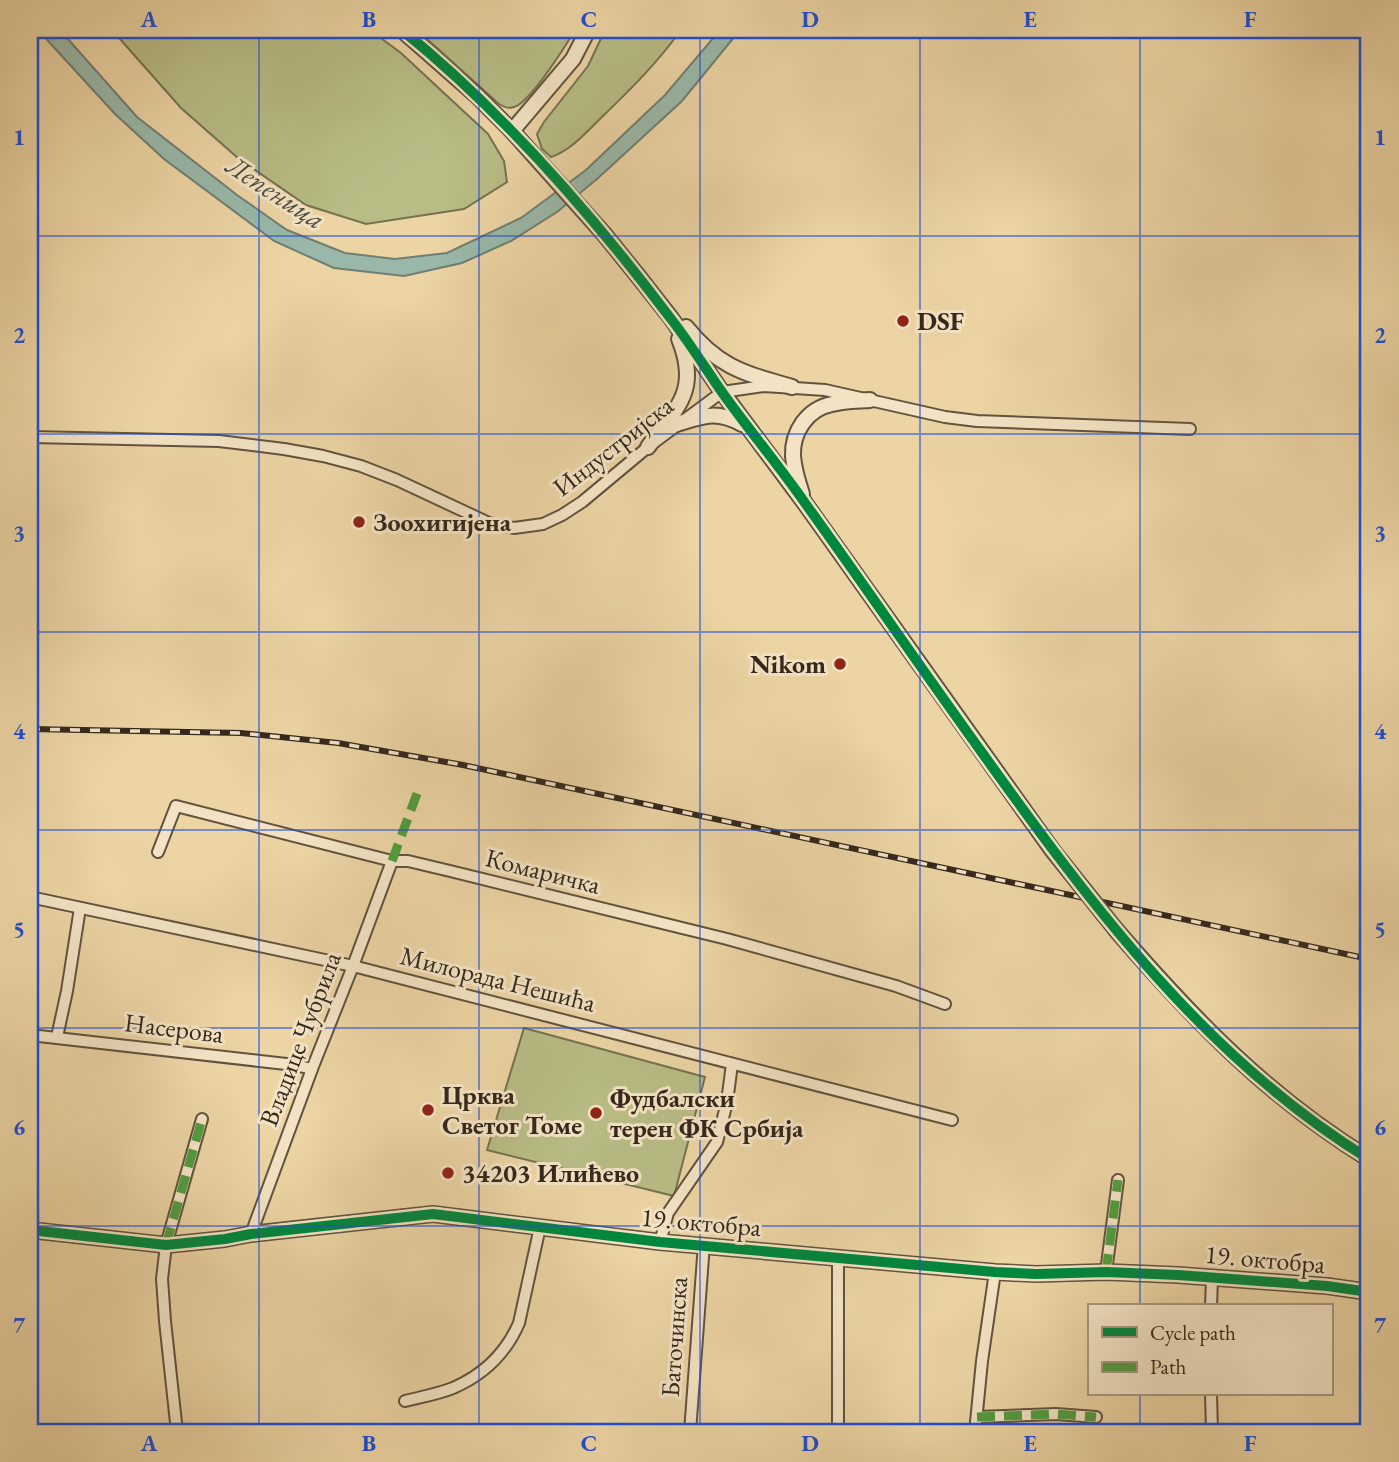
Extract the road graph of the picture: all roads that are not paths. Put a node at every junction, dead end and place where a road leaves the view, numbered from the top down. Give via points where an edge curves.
1 (402, 30) edge
2 (588, 30) edge
3 (512, 131) junction
4 (638, 276) junction
5 (671, 318) junction
6 (792, 387) junction
7 (722, 392) junction
8 (870, 400) junction
9 (677, 425) junction
10 (749, 429) junction
11 (1190, 429) dead end
12 (30, 437) edge
13 (648, 447) junction
14 (804, 502) junction
15 (158, 852) dead end
16 (392, 861) junction
17 (30, 897) edge
18 (80, 908) junction
19 (353, 966) junction
20 (945, 1004) dead end
21 (30, 1035) edge
22 (57, 1037) junction
23 (732, 1063) junction
24 (312, 1069) junction
25 (202, 1119) dead end
26 (952, 1120) dead end
27 (1369, 1159) edge
28 (1118, 1180) dead end
29 (540, 1227) junction
30 (30, 1230) edge
31 (251, 1234) junction
32 (660, 1242) junction
33 (704, 1244) junction
34 (166, 1245) junction
35 (838, 1258) junction
36 (996, 1272) junction
37 (1106, 1272) junction
38 (1212, 1278) junction
39 (1369, 1292) edge
40 (1211, 1304) edge
41 (1211, 1396) edge
42 (405, 1401) dead end
43 (977, 1417) junction
44 (1096, 1417) dead end
45 (177, 1432) edge
46 (690, 1432) edge
47 (838, 1432) edge
48 (975, 1432) edge
49 (1212, 1432) edge

1 - 3 street
2 - 3 street via 573,60
3 - 4 street
4 - 5 street
4 - 6 street via 661,293 688,330 718,358 744,373
5 - 7 street
5 - 13 street via 685,354 687,387
6 - 7 street, Индустријска
6 - 8 street, Индустријска
7 - 9 street, Индустријска
7 - 10 street
8 - 11 street, Индустријска via 976,421
8 - 14 street via 832,403 801,425 793,455
9 - 10 street via 702,416 728,416
9 - 13 street, Индустријска
10 - 14 street
12 - 13 street, Индустријска via 219,441 323,456 397,480 489,523 514,528 543,524 562,515
14 - 27 street, bridge via 1053,851 1117,931 1223,1046 1280,1097
15 - 16 street, Комаричка via 176,806
16 - 19 street, Владице Чубрила
16 - 20 street, Комаричка via 408,861 727,939
17 - 18 street, Милорада Нешића
18 - 19 street, Милорада Нешића
18 - 22 street
19 - 23 street, Милорада Нешића
19 - 24 street, Владице Чубрила
21 - 22 street, Насерова
22 - 24 street, Насерова
23 - 26 street, Милорада Нешића
23 - 32 street via 717,1142 668,1213
24 - 31 street, Владице Чубрила
25 - 34 street
28 - 37 street
29 - 31 street, 19. октобра via 433,1214
29 - 32 street, 19. октобра
29 - 42 street via 519,1323 500,1355 452,1388
30 - 34 street, 19. октобра
31 - 34 street, 19. октобра
32 - 33 street, 19. октобра
33 - 35 street, 19. октобра
33 - 46 street, Баточинска
34 - 45 street via 162,1279
35 - 36 street, 19. октобра
35 - 47 street
36 - 37 street, 19. октобра
36 - 43 street
37 - 38 street, 19. октобра
38 - 39 street, 19. октобра
38 - 40 street
41 - 49 street
43 - 44 street
43 - 48 street

